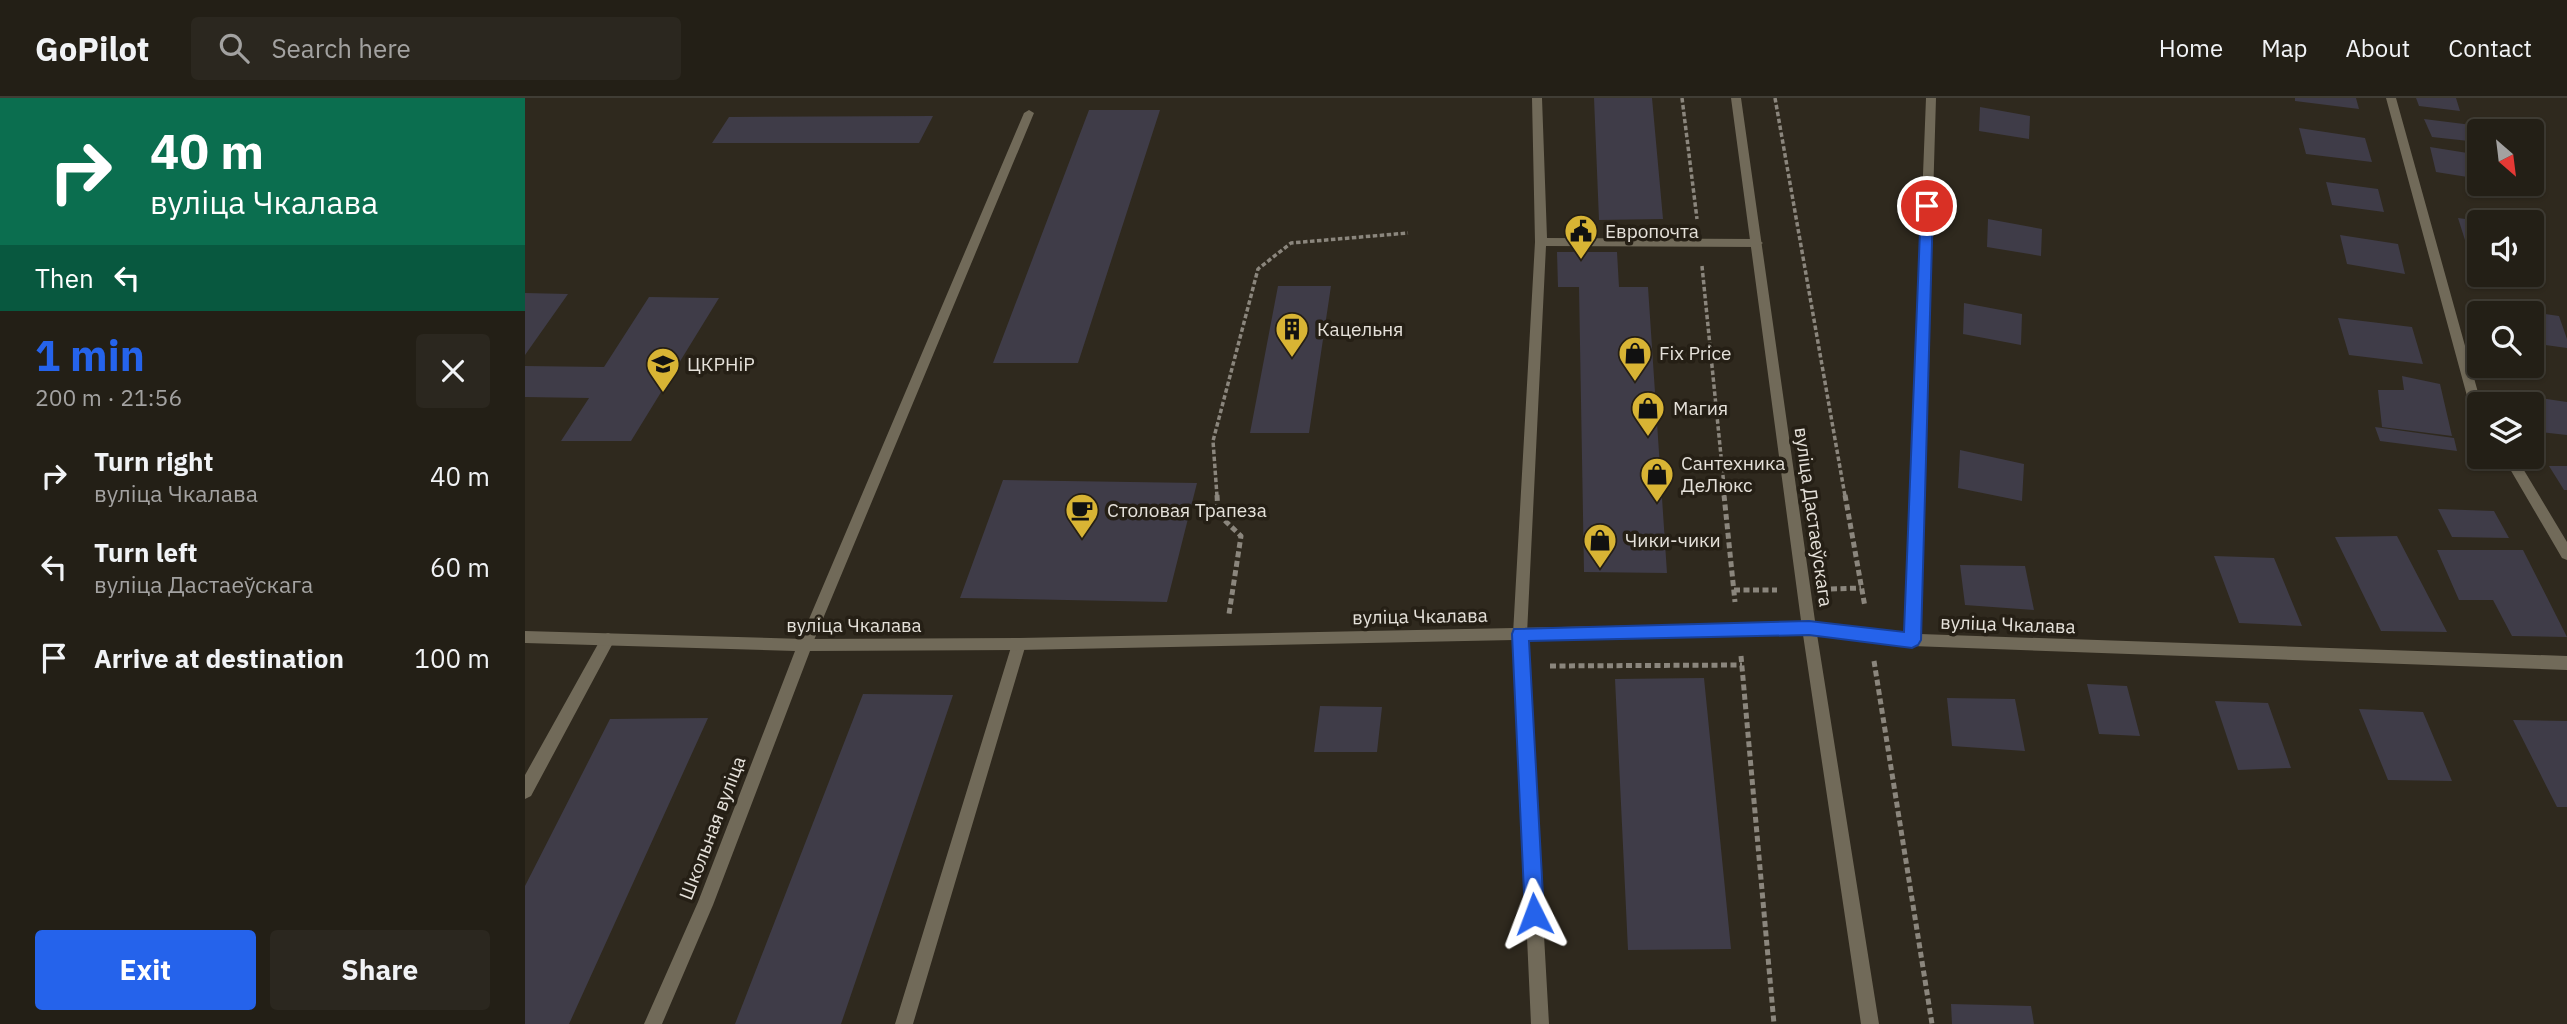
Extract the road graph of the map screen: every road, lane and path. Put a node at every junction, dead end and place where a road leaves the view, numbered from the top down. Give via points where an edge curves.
1 (1537, 98) edge
2 (1682, 98) edge
3 (1736, 98) edge
4 (1775, 98) edge
5 (1931, 98) edge
6 (2391, 98) edge
7 (1029, 113) dead end
8 (1408, 233) dead end
9 (1541, 242) junction
10 (1700, 243) junction
11 (1757, 243) junction
12 (2472, 392) edge
13 (2516, 469) edge
14 (2567, 554) edge
15 (1809, 628) junction
16 (1520, 634) junction
17 (1870, 635) junction
18 (525, 637) edge
19 (608, 639) junction
20 (1225, 639) junction
21 (1912, 640) junction
22 (1019, 644) junction
23 (805, 645) junction
24 (2567, 663) edge
25 (1742, 665) dead end
26 (1522, 667) junction
27 (525, 791) edge
28 (653, 1024) edge
29 (905, 1024) edge
30 (1540, 1024) edge
31 (1870, 1024) edge
32 (1932, 1024) edge

1 - 9 street
2 - 10 path
3 - 11 street, вуліца Дастаеўскага
4 - 17 path
5 - 21 street
6 - 12 street
7 - 23 street, Школьная вуліца
8 - 20 path via 1291,243 1258,269 1213,441 1217,514 1241,536
9 - 10 street
9 - 16 street
10 - 11 street
11 - 15 street, вуліца Дастаеўскага
13 - 14 street
15 - 16 street, вуліца Чкалава
15 - 17 street, вуліца Чкалава
15 - 31 street, вуліца Дастаеўскага
16 - 20 street, вуліца Чкалава
16 - 26 street
17 - 21 street, вуліца Чкалава
17 - 32 path
18 - 19 street, вуліца Чкалава
19 - 23 street, вуліца Чкалава
19 - 27 street
20 - 22 street, вуліца Чкалава
21 - 24 street, вуліца Чкалава
22 - 23 street, вуліца Чкалава
22 - 29 street
23 - 28 street, Школьная вуліца via 705,905
25 - 26 path
26 - 30 street

